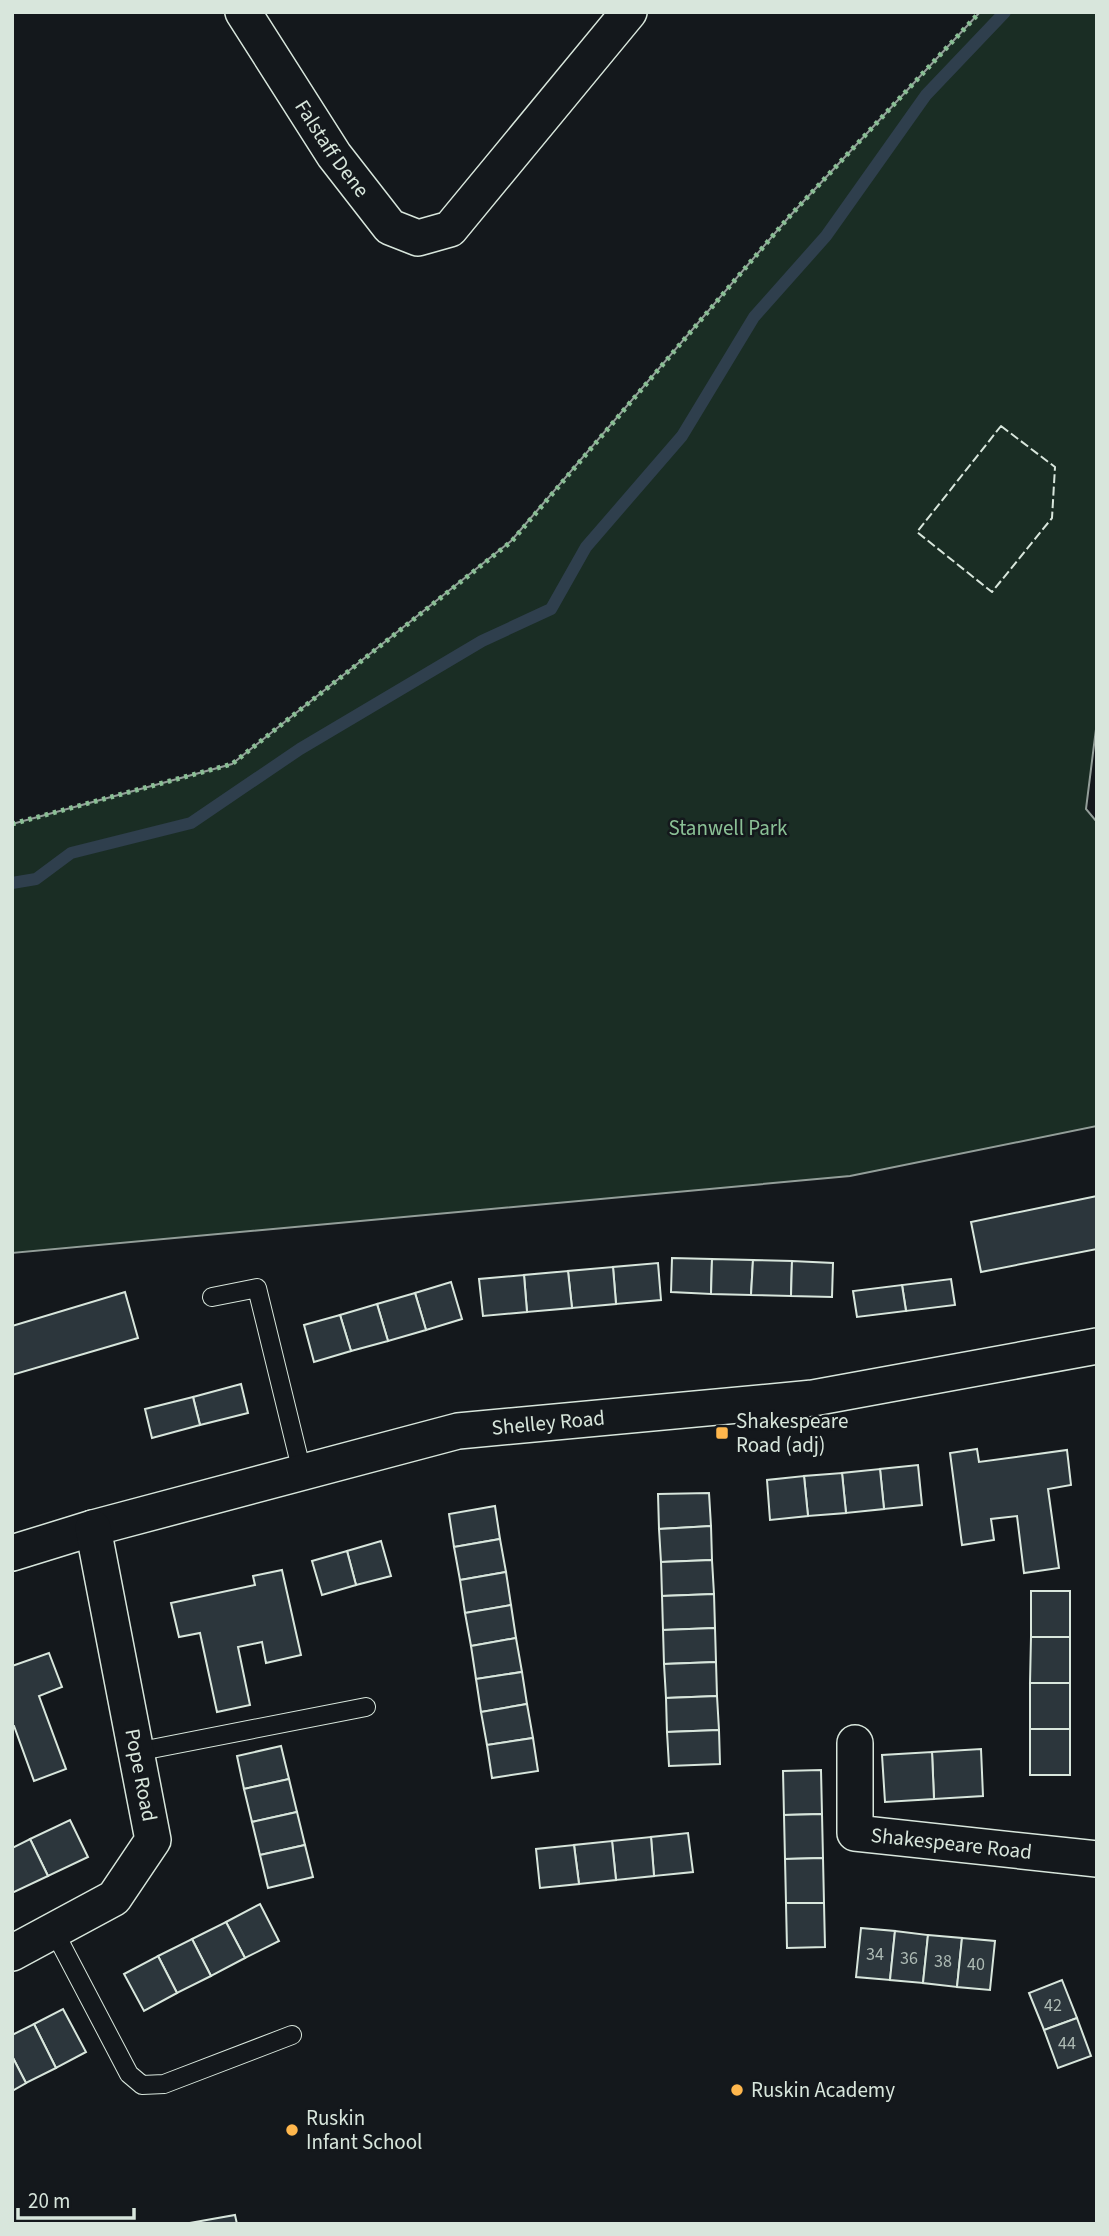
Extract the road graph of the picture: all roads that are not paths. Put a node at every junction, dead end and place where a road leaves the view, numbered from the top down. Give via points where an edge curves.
1 (243, 12) edge
2 (629, 12) edge
3 (212, 1297) dead end
4 (1097, 1346) edge
5 (302, 1472) junction
6 (93, 1528) junction
7 (12, 1553) edge
8 (366, 1707) dead end
9 (855, 1744) dead end
10 (136, 1752) junction
11 (1097, 1858) edge
12 (54, 1931) junction
13 (12, 1953) edge
14 (292, 2035) dead end

1 - 2 street, Falstaff Dene via 334,155 390,227 418,238 450,229
3 - 5 lane via 257,1288
4 - 5 street, Shelley Road via 813,1398 458,1431
5 - 6 street, Shelley Road
6 - 7 street, Shelley Road
6 - 10 street, Pope Road
8 - 10 lane
9 - 11 street, Shakespeare Road via 855,1833
10 - 12 street, Pope Road via 153,1840 114,1898
12 - 13 street, Pope Road
12 - 14 lane via 129,2074 142,2085 164,2084

